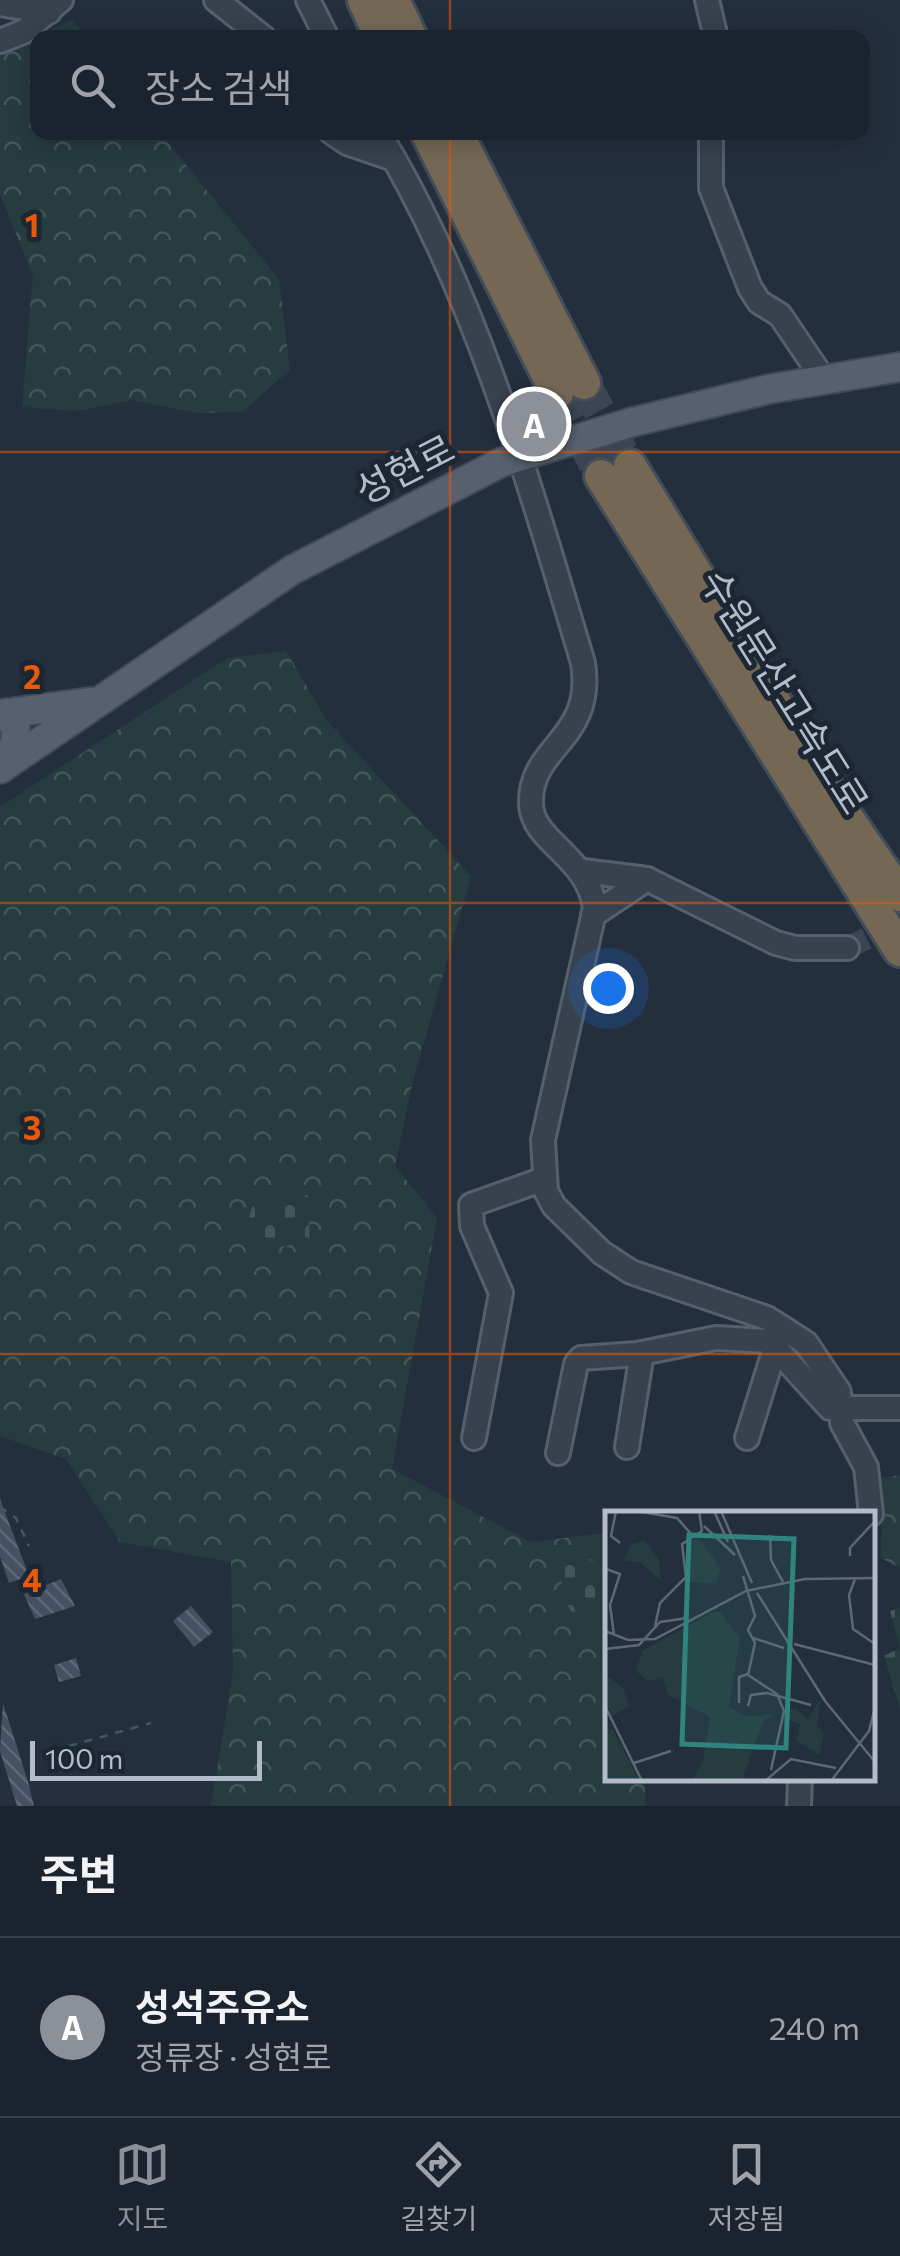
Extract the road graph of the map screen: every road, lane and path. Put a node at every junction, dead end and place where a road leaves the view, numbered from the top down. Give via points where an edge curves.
1 (216, 0) edge
2 (308, 0) edge
3 (364, 0) edge
4 (393, 0) edge
5 (706, 0) edge
6 (0, 4) edge
7 (55, 6) edge
8 (254, 30) edge
9 (323, 30) edge
10 (378, 30) edge
11 (407, 30) edge
12 (714, 30) edge
13 (0, 41) edge
14 (342, 140) edge
15 (383, 140) edge
16 (432, 140) edge
17 (460, 140) edge
18 (711, 140) edge
19 (394, 159) junction
20 (900, 367) edge
21 (824, 380) junction
22 (518, 457) junction
23 (102, 699) junction
24 (0, 714) edge
25 (1, 769) edge
26 (583, 871) junction
27 (647, 879) junction
28 (900, 895) edge
29 (593, 915) junction
30 (847, 948) tunnel mouth
31 (900, 950) edge
32 (544, 1179) junction
33 (782, 1326) junction
34 (774, 1349) junction
35 (642, 1353) junction
36 (900, 1408) edge
37 (842, 1411) junction
38 (474, 1438) dead end
39 (747, 1438) dead end
40 (626, 1447) dead end
41 (558, 1453) dead end
42 (0, 1506) edge
43 (871, 1511) edge
44 (29, 1546) dead end
45 (151, 1723) dead end
46 (69, 1746) dead end
47 (800, 1781) edge
48 (798, 1806) edge

1 - 8 street
2 - 9 street
3 - 10 highway
4 - 11 highway
5 - 12 street
6 - 7 street
7 - 13 street
14 - 19 street
15 - 19 street
16 - 17 highway via 571,388
18 - 21 street via 712,188 750,288 780,316
19 - 22 street via 460,296
20 - 21 main road, 성현로
21 - 22 main road, 성현로 via 634,422
22 - 23 main road, 성현로 via 292,570
22 - 26 street via 586,678 581,716 534,781 532,814
23 - 24 main road
23 - 25 main road, 성현로
24 - 25 main road via 17,734
26 - 27 street
26 - 29 street
27 - 29 street
27 - 30 street via 776,943
28 - 31 highway, 수원문산고속도로 via 616,471
29 - 32 street via 543,1140
32 - 33 street via 554,1206 631,1272
32 - 38 street via 471,1205 472,1226 501,1293
33 - 34 street
33 - 37 street via 806,1343 838,1392
34 - 35 street via 769,1342 738,1338
34 - 37 street via 830,1408
34 - 39 street
35 - 40 street
35 - 41 street via 576,1364
36 - 37 street
37 - 43 street via 842,1424 866,1468
42 - 44 path via 16,1518
45 - 46 path
47 - 48 street

